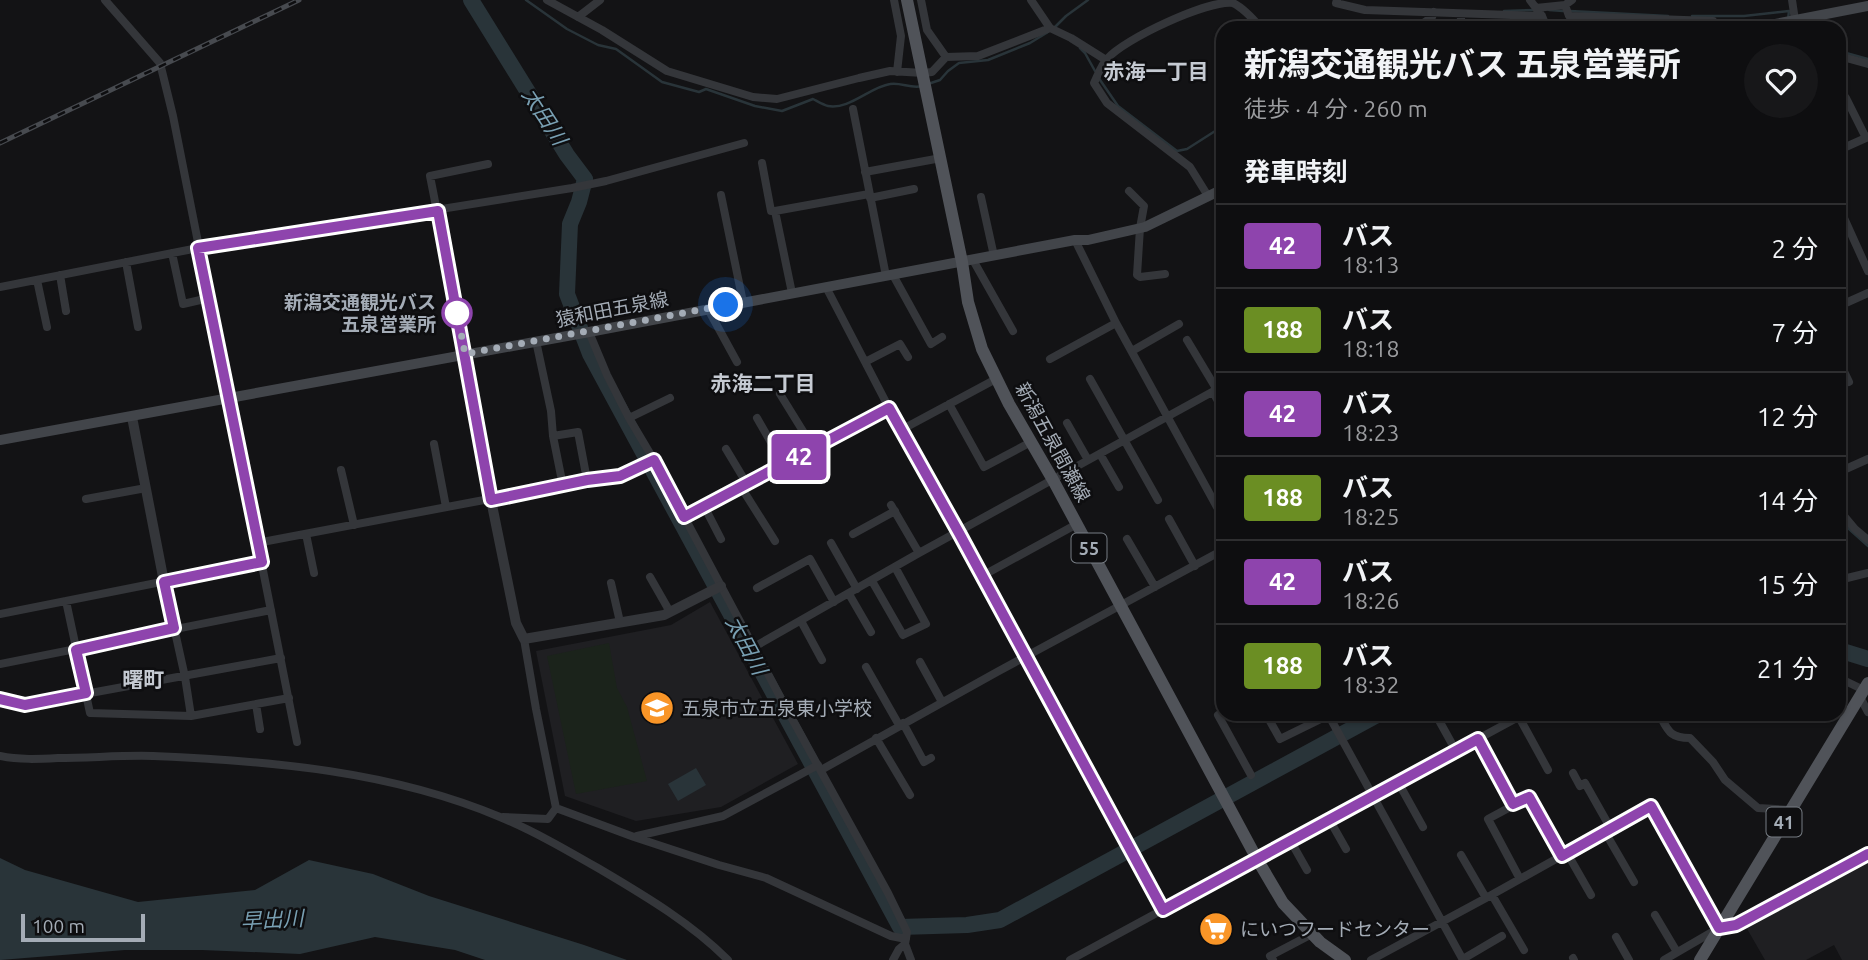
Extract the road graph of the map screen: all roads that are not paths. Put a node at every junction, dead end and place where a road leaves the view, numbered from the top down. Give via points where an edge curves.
1 (105, 0) edge
2 (547, 0) edge
3 (600, 0) edge
4 (894, 0) edge
5 (907, 0) edge
6 (920, 0) edge
7 (1031, 0) edge
8 (1338, 0) edge
9 (1530, 0) edge
10 (1792, 0) edge
11 (1233, 1) edge
12 (1569, 3) edge
13 (1868, 6) edge
14 (1536, 8) junction
15 (1434, 12) junction
16 (1460, 14) junction
17 (1542, 16) junction
18 (578, 17) junction
19 (1795, 20) joint
20 (1256, 21) edge
21 (1426, 21) edge
22 (1462, 21) edge
23 (1544, 21) edge
24 (1713, 21) edge
25 (1050, 28) junction
26 (946, 57) junction
27 (1846, 58) edge
28 (1106, 60) junction
29 (1868, 64) edge
30 (897, 72) junction
31 (923, 74) junction
32 (1846, 98) dead end
33 (852, 109) dead end
34 (1867, 138) edge
35 (744, 143) dead end
36 (1846, 147) edge
37 (941, 158) junction
38 (762, 163) dead end
39 (488, 164) dead end
40 (865, 172) junction
41 (914, 189) dead end
42 (1129, 191) dead end
43 (1216, 193) edge
44 (721, 195) dead end
45 (870, 196) junction
46 (1208, 196) junction
47 (981, 197) dead end
48 (438, 211) junction
49 (775, 211) junction
50 (1846, 223) edge
51 (1140, 229) junction
52 (1075, 240) junction
53 (1868, 246) edge
54 (198, 248) junction
55 (1858, 250) junction
56 (172, 253) junction
57 (993, 256) junction
58 (967, 261) junction
59 (126, 262) junction
60 (1868, 271) edge
61 (1166, 274) dead end
62 (60, 275) junction
63 (890, 275) junction
64 (37, 280) junction
65 (0, 287) edge
66 (826, 287) junction
67 (792, 293) junction
68 (1868, 293) edge
69 (209, 298) junction
70 (743, 302) junction
71 (1846, 303) edge
72 (708, 309) junction
73 (66, 311) dead end
74 (1116, 323) junction
75 (1179, 324) dead end
76 (47, 327) dead end
77 (138, 327) dead end
78 (1013, 331) dead end
79 (589, 332) junction
80 (942, 337) dead end
81 (1187, 340) dead end
82 (536, 341) junction
83 (1132, 351) junction
84 (465, 354) junction
85 (908, 357) dead end
86 (1050, 359) dead end
87 (737, 362) dead end
88 (865, 362) junction
89 (1846, 375) edge
90 (996, 379) junction
91 (1090, 379) dead end
92 (1849, 382) dead end
93 (1216, 386) edge
94 (1216, 390) edge
95 (780, 394) dead end
96 (670, 398) dead end
97 (228, 399) junction
98 (949, 404) junction
99 (889, 408) junction
100 (1168, 416) junction
101 (132, 417) junction
102 (629, 418) junction
103 (757, 418) dead end
104 (1067, 423) dead end
105 (901, 430) junction
106 (554, 436) junction
107 (0, 440) edge
108 (1124, 440) junction
109 (1031, 442) junction
110 (434, 444) dead end
111 (726, 449) dead end
112 (814, 449) junction
113 (1100, 454) junction
114 (1868, 459) edge
115 (654, 460) junction
116 (1088, 460) junction
117 (784, 465) junction
118 (1846, 469) edge
119 (341, 470) dead end
120 (587, 480) junction
121 (1053, 480) junction
122 (563, 486) junction
123 (744, 486) junction
124 (1119, 487) dead end
125 (146, 488) junction
126 (86, 499) dead end
127 (491, 500) junction
128 (1158, 500) dead end
129 (1216, 505) edge
130 (704, 506) junction
131 (446, 507) junction
132 (684, 517) junction
133 (1846, 518) edge
134 (1169, 519) dead end
135 (1077, 524) junction
136 (354, 525) junction
137 (959, 533) junction
138 (306, 534) junction
139 (853, 534) dead end
140 (721, 539) dead end
141 (1127, 539) dead end
142 (1868, 540) edge
143 (775, 541) dead end
144 (257, 543) junction
145 (831, 543) dead end
146 (919, 553) junction
147 (1216, 554) edge
148 (262, 562) junction
149 (1195, 566) junction
150 (895, 567) junction
151 (314, 573) dead end
152 (1868, 573) edge
153 (982, 576) junction
154 (650, 577) dead end
155 (1846, 578) edge
156 (872, 581) junction
157 (164, 582) junction
158 (611, 583) dead end
159 (757, 587) dead end
160 (1155, 587) junction
161 (718, 588) junction
162 (853, 592) junction
163 (66, 601) junction
164 (834, 602) junction
165 (1120, 606) junction
166 (271, 610) junction
167 (670, 612) junction
168 (0, 614) edge
169 (801, 621) junction
170 (620, 622) junction
171 (174, 628) junction
172 (871, 632) dead end
173 (524, 639) junction
174 (754, 647) junction
175 (76, 650) junction
176 (1026, 657) junction
177 (281, 658) junction
178 (822, 660) dead end
179 (920, 663) dead end
180 (0, 664) edge
181 (866, 667) dead end
182 (185, 677) junction
183 (1846, 682) edge
184 (1864, 690) edge
185 (86, 693) junction
186 (289, 698) junction
187 (0, 699) edge
188 (942, 702) junction
189 (256, 704) junction
190 (1868, 712) edge
191 (191, 716) junction
192 (1846, 720) edge
193 (1221, 721) edge
194 (1270, 721) edge
195 (1315, 721) edge
196 (1332, 721) edge
197 (1440, 721) edge
198 (1511, 721) edge
199 (1525, 721) edge
200 (1663, 721) edge
201 (1845, 721) edge
202 (901, 724) junction
203 (260, 729) dead end
204 (876, 738) junction
205 (1478, 739) junction
206 (297, 742) dead end
207 (1457, 751) junction
208 (0, 756) edge
209 (931, 758) dead end
210 (816, 767) junction
211 (1549, 769) dead end
212 (1573, 774) dead end
213 (1251, 775) dead end
214 (1398, 782) junction
215 (910, 794) dead end
216 (1373, 796) junction
217 (1513, 804) junction
218 (556, 808) junction
219 (1791, 810) junction
220 (500, 817) junction
221 (1329, 819) junction
222 (1423, 827) dead end
223 (1608, 830) junction
224 (634, 837) junction
225 (1290, 840) junction
226 (1346, 849) dead end
227 (1868, 854) edge
228 (1461, 855) dead end
229 (1565, 855) junction
230 (1257, 859) junction
231 (1307, 870) dead end
232 (1520, 880) junction
233 (1634, 882) dead end
234 (1591, 895) dead end
235 (1489, 896) junction
236 (1163, 910) junction
237 (1655, 915) dead end
238 (1442, 922) junction
239 (1719, 928) junction
240 (1312, 934) junction
241 (1502, 936) dead end
242 (1616, 937) dead end
243 (906, 942) junction
244 (1524, 950) dead end
245 (1677, 953) junction
246 (728, 960) edge
247 (893, 960) edge
248 (911, 960) edge
249 (1070, 960) edge
250 (1273, 960) edge
251 (1345, 960) edge
252 (1371, 960) edge
253 (1463, 960) edge
254 (1629, 960) edge
255 (1664, 960) edge
256 (1700, 960) edge

1 - 54 street via 160,63
2 - 18 street
3 - 18 street
4 - 30 street via 901,36
5 - 31 main road, 新潟五泉間瀬線 / 55
6 - 26 street via 928,30
7 - 25 street
8 - 15 street via 1336,3 1366,10
9 - 14 street
10 - 19 street
11 - 20 street
11 - 28 street via 1189,10 1124,45
12 - 14 street
12 - 24 street via 1569,16
13 - 19 main road
14 - 17 street
15 - 16 street
15 - 21 street
16 - 17 street
16 - 22 street
17 - 23 street
18 - 30 street via 667,71 753,97 777,99
25 - 26 street via 978,56
25 - 28 street
26 - 31 street via 932,72
27 - 29 street
28 - 46 street via 1094,83 1107,103 1190,167
30 - 31 street
31 - 37 main road, 新潟五泉間瀬線 / 55
32 - 34 street
33 - 40 street
34 - 36 street
35 - 48 street via 589,184
37 - 40 street
37 - 58 main road, 新潟五泉間瀬線 / 55
38 - 49 street via 771,211
39 - 48 street via 430,176
40 - 45 street
41 - 45 street
42 - 51 street via 1144,206
43 - 46 main road, 猿和田五泉線
44 - 70 street
45 - 49 street
45 - 63 street
46 - 51 main road, 猿和田五泉線
47 - 57 street
48 - 54 street
48 - 84 street
49 - 67 street
50 - 55 street
51 - 52 main road, 猿和田五泉線
51 - 61 street via 1137,275
52 - 57 main road, 猿和田五泉線
52 - 74 street
53 - 55 street
54 - 56 street
54 - 69 street
55 - 60 street
56 - 59 street
56 - 69 street via 183,304
57 - 58 main road, 猿和田五泉線
58 - 63 main road, 猿和田五泉線
58 - 78 street
58 - 90 main road, 新潟五泉間瀬線 / 55 via 968,302
59 - 62 street
59 - 77 street
62 - 64 street
62 - 73 street
63 - 66 main road, 猿和田五泉線
63 - 80 street via 931,344
64 - 65 street
64 - 76 street
66 - 67 main road, 猿和田五泉線
66 - 88 street
67 - 70 main road, 猿和田五泉線
68 - 71 street
69 - 97 street
70 - 72 main road, 猿和田五泉線
72 - 79 main road, 猿和田五泉線
72 - 87 street
74 - 83 street
74 - 86 street
75 - 83 street
79 - 82 main road, 猿和田五泉線
79 - 102 street
81 - 93 street
82 - 84 main road, 猿和田五泉線
82 - 106 street
83 - 100 street
84 - 97 main road, 猿和田五泉線
84 - 127 street
85 - 88 street via 900,344
88 - 99 street
89 - 92 street
90 - 98 street
90 - 109 main road, 新潟五泉間瀬線 / 55
91 - 108 street
94 - 100 street
95 - 112 street
96 - 102 street
97 - 101 main road, 猿和田五泉線
97 - 144 street
98 - 105 street
98 - 109 street via 984,467
99 - 105 street
99 - 112 street
100 - 108 street
100 - 129 street
101 - 107 main road, 猿和田五泉線
101 - 125 street
102 - 115 street
103 - 117 street
104 - 116 street
105 - 137 street
106 - 120 street via 578,432
106 - 122 street
108 - 113 street
108 - 128 street
109 - 121 main road, 新潟五泉間瀬線 / 55
110 - 131 street
111 - 123 street
112 - 117 street
113 - 116 street
113 - 124 street
114 - 118 street
115 - 120 street via 620,476
115 - 132 street
116 - 121 street
117 - 123 street
119 - 136 street
120 - 122 street
121 - 135 main road, 新潟五泉間瀬線 / 55
121 - 137 street
122 - 127 street
123 - 130 street
123 - 143 street
125 - 126 street
125 - 157 street
127 - 131 street
127 - 173 street via 516,623
130 - 132 street
130 - 140 street
131 - 136 street
132 - 161 street
133 - 142 street
134 - 149 street
135 - 153 street
135 - 165 main road, 新潟五泉間瀬線 / 55
136 - 138 street
137 - 146 street
137 - 153 street
138 - 144 street
138 - 151 street
139 - 146 street via 893,508
141 - 160 street
144 - 148 street
145 - 162 street
146 - 150 street
147 - 149 street
148 - 157 street
148 - 166 street
149 - 160 street
150 - 156 street
150 - 156 street via 926,624 903,635
152 - 155 street
153 - 176 street
154 - 167 street
156 - 162 street
157 - 163 street
157 - 171 street
158 - 170 street
159 - 164 street via 810,559
160 - 165 street
161 - 167 street
161 - 174 street
162 - 164 street
162 - 172 street
163 - 168 street
163 - 175 street
164 - 169 street
165 - 176 street
165 - 230 main road, 新潟五泉間瀬線 / 55
166 - 171 street
166 - 177 street
167 - 170 street
169 - 174 street
169 - 178 street
170 - 173 street
171 - 175 street
171 - 182 street
173 - 218 street
174 - 210 street
175 - 180 street
175 - 185 street
176 - 188 street
176 - 236 street
177 - 182 street
177 - 186 street
179 - 188 street
181 - 202 street
182 - 185 street
182 - 191 street
183 - 184 street
184 - 190 street
184 - 192 main road, 41
185 - 187 street via 25,705
185 - 191 street via 90,713
186 - 189 street
186 - 206 street
188 - 202 street
189 - 191 street
189 - 203 street
193 - 213 street
194 - 195 street via 1280,739
196 - 216 street
197 - 207 street
198 - 205 street
199 - 211 street
200 - 219 street via 1670,734 1690,738 1725,780 1758,808
201 - 219 main road, 41
202 - 204 street
202 - 209 street via 925,762
204 - 210 street
204 - 215 street
205 - 207 street
205 - 217 street
207 - 214 street
208 - 220 street via 150,756 324,769 446,797
210 - 224 street via 723,816
210 - 243 street via 888,893 907,932
212 - 223 street via 1580,786 1585,783
214 - 216 street
214 - 222 street
216 - 221 street
216 - 238 street
217 - 229 street via 1529,797
217 - 232 street via 1488,819
218 - 220 street via 548,818
218 - 224 street
219 - 239 main road, 41
220 - 246 street via 647,897
221 - 225 street
221 - 226 street
223 - 229 street
223 - 233 street
223 - 239 street via 1651,806
224 - 243 street via 766,878
225 - 230 street
225 - 231 street
227 - 239 street via 1736,925
228 - 235 street
229 - 232 street
229 - 234 street
230 - 236 street
230 - 240 main road, 新潟五泉間瀬線 / 55 via 1283,904
232 - 235 street
235 - 238 street
235 - 244 street
236 - 249 street
237 - 245 street
238 - 252 street
238 - 253 street
239 - 245 street
239 - 256 main road, 41
240 - 250 street via 1270,956
240 - 251 main road, 新潟五泉間瀬線 / 55
241 - 253 street
242 - 254 street
243 - 247 street
243 - 248 street
245 - 255 street

